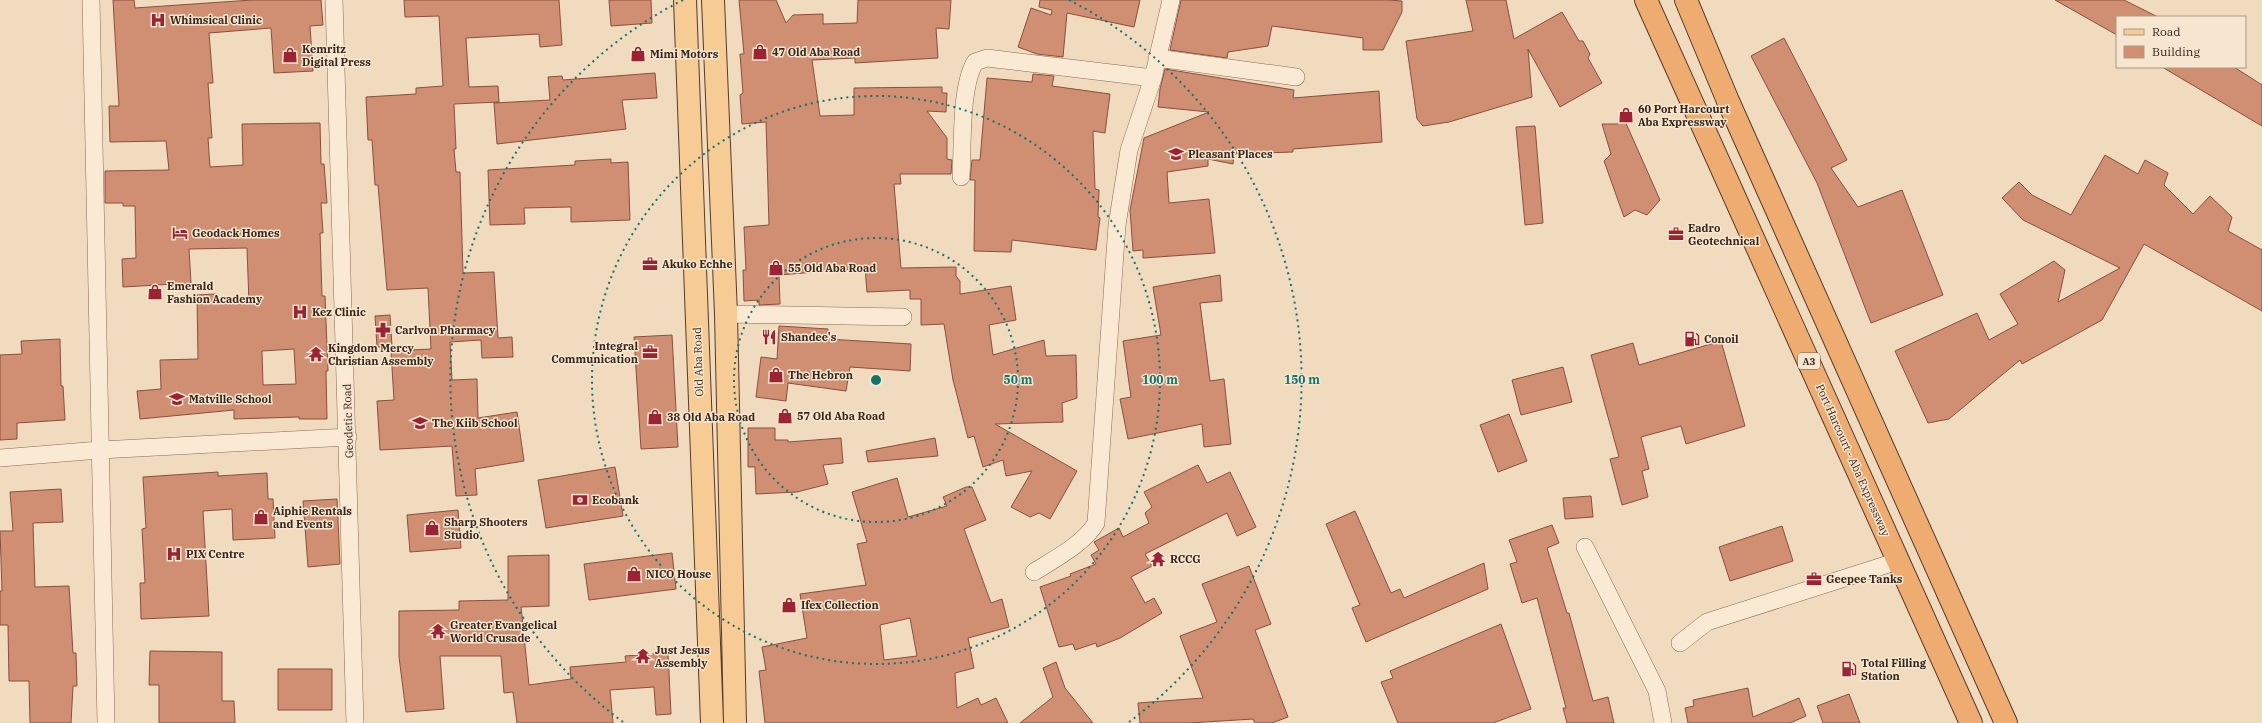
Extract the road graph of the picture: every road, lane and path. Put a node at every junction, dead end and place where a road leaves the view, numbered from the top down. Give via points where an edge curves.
1 (91, 0) edge
2 (334, 0) edge
3 (685, 0) edge
4 (713, 0) edge
5 (1172, 0) edge
6 (1646, 0) edge
7 (1686, 0) edge
8 (1158, 58) junction
9 (1296, 76) dead end
10 (1153, 78) junction
11 (961, 177) dead end
12 (726, 314) junction
13 (903, 317) dead end
14 (348, 437) junction
15 (100, 450) junction
16 (0, 458) edge
17 (1585, 547) dead end
18 (1898, 561) junction
19 (1034, 572) dead end
20 (1680, 643) dead end
21 (106, 723) edge
22 (355, 723) edge
23 (712, 723) edge
24 (735, 723) edge
25 (1662, 723) edge
26 (1971, 723) edge
27 (2006, 723) edge

1 - 15 street
2 - 14 street, Geodetic Road
3 - 23 main road, Old Aba Road
4 - 12 main road
5 - 8 street
6 - 18 highway, Port Harcourt - Aba Expressway / A3
7 - 27 highway via 1728,101
8 - 9 street
8 - 10 street
10 - 11 street via 987,58 975,62 969,72 966,88
10 - 19 street via 1129,150 1117,224 1096,523 1092,530 1060,556
12 - 13 street
12 - 24 main road
14 - 15 street
14 - 22 street, Geodetic Road
15 - 16 street
15 - 21 street
17 - 25 street via 1658,691
18 - 20 street via 1707,622
18 - 26 highway, Port Harcourt - Aba Expressway / A3

